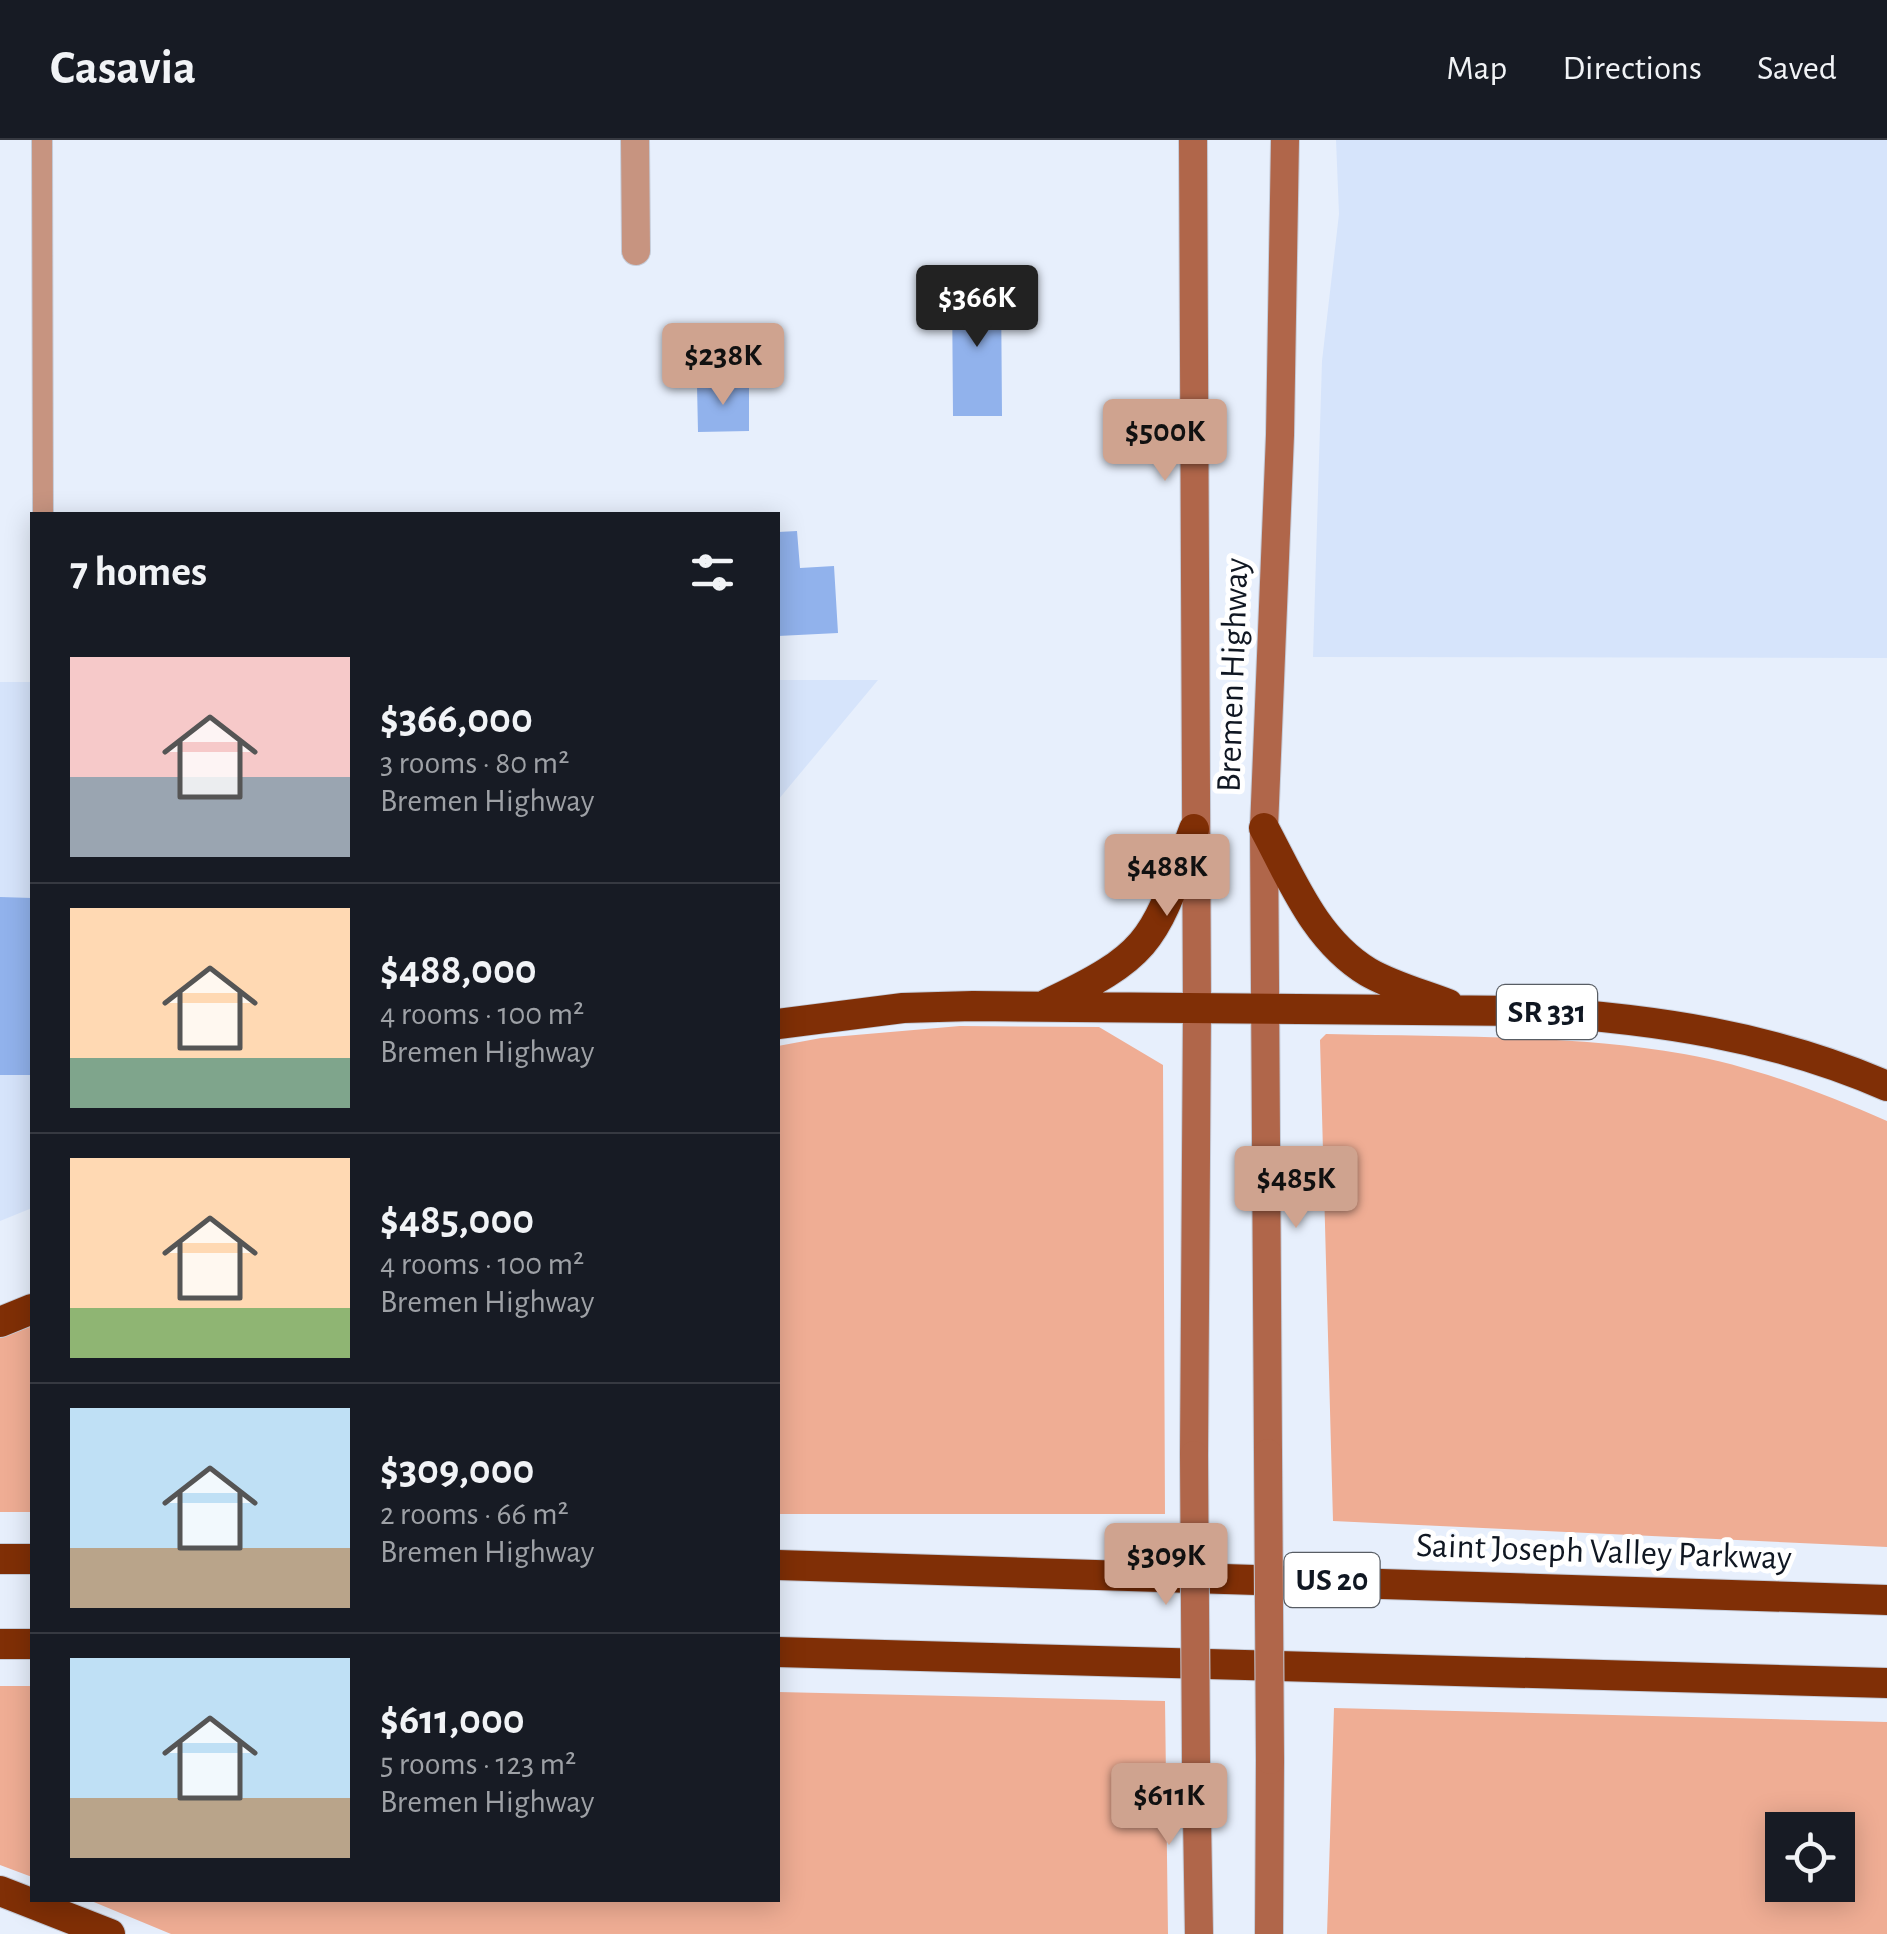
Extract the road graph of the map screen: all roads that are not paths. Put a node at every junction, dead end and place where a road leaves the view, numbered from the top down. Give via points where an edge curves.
1 (42, 140) edge
2 (635, 140) edge
3 (1194, 140) edge
4 (1285, 140) edge
5 (636, 251) dead end
6 (42, 512) edge
7 (1264, 828) junction
8 (1194, 829) junction
9 (1040, 1008) junction
10 (1197, 1009) junction
11 (1266, 1009) junction
12 (1465, 1010) junction
13 (780, 1024) edge
14 (1887, 1086) edge
15 (30, 1310) edge
16 (0, 1322) edge
17 (0, 1558) edge
18 (30, 1558) edge
19 (780, 1565) edge
20 (1887, 1600) edge
21 (0, 1644) edge
22 (30, 1644) edge
23 (780, 1652) edge
24 (1887, 1683) edge
25 (0, 1891) edge
26 (110, 1934) edge
27 (1199, 1934) edge
28 (1270, 1934) edge

1 - 6 lane
2 - 5 street
3 - 8 main road, Bremen Highway
4 - 7 main road, Bremen Highway
7 - 11 main road, Bremen Highway
7 - 12 highway via 1313,920 1336,948 1370,973
8 - 9 highway via 1161,918 1140,952
8 - 10 main road, Bremen Highway
9 - 10 highway
9 - 13 highway via 903,1008
10 - 11 highway, SR 331
10 - 27 main road, Bremen Highway, bridge
11 - 12 highway, SR 331
11 - 28 main road, Bremen Highway, bridge
12 - 14 highway, SR 331 via 1610,1016 1688,1028 1765,1042
15 - 16 highway
17 - 18 highway
19 - 20 highway, Saint Joseph Valley Parkway / US 20
21 - 22 highway
23 - 24 highway
25 - 26 highway

